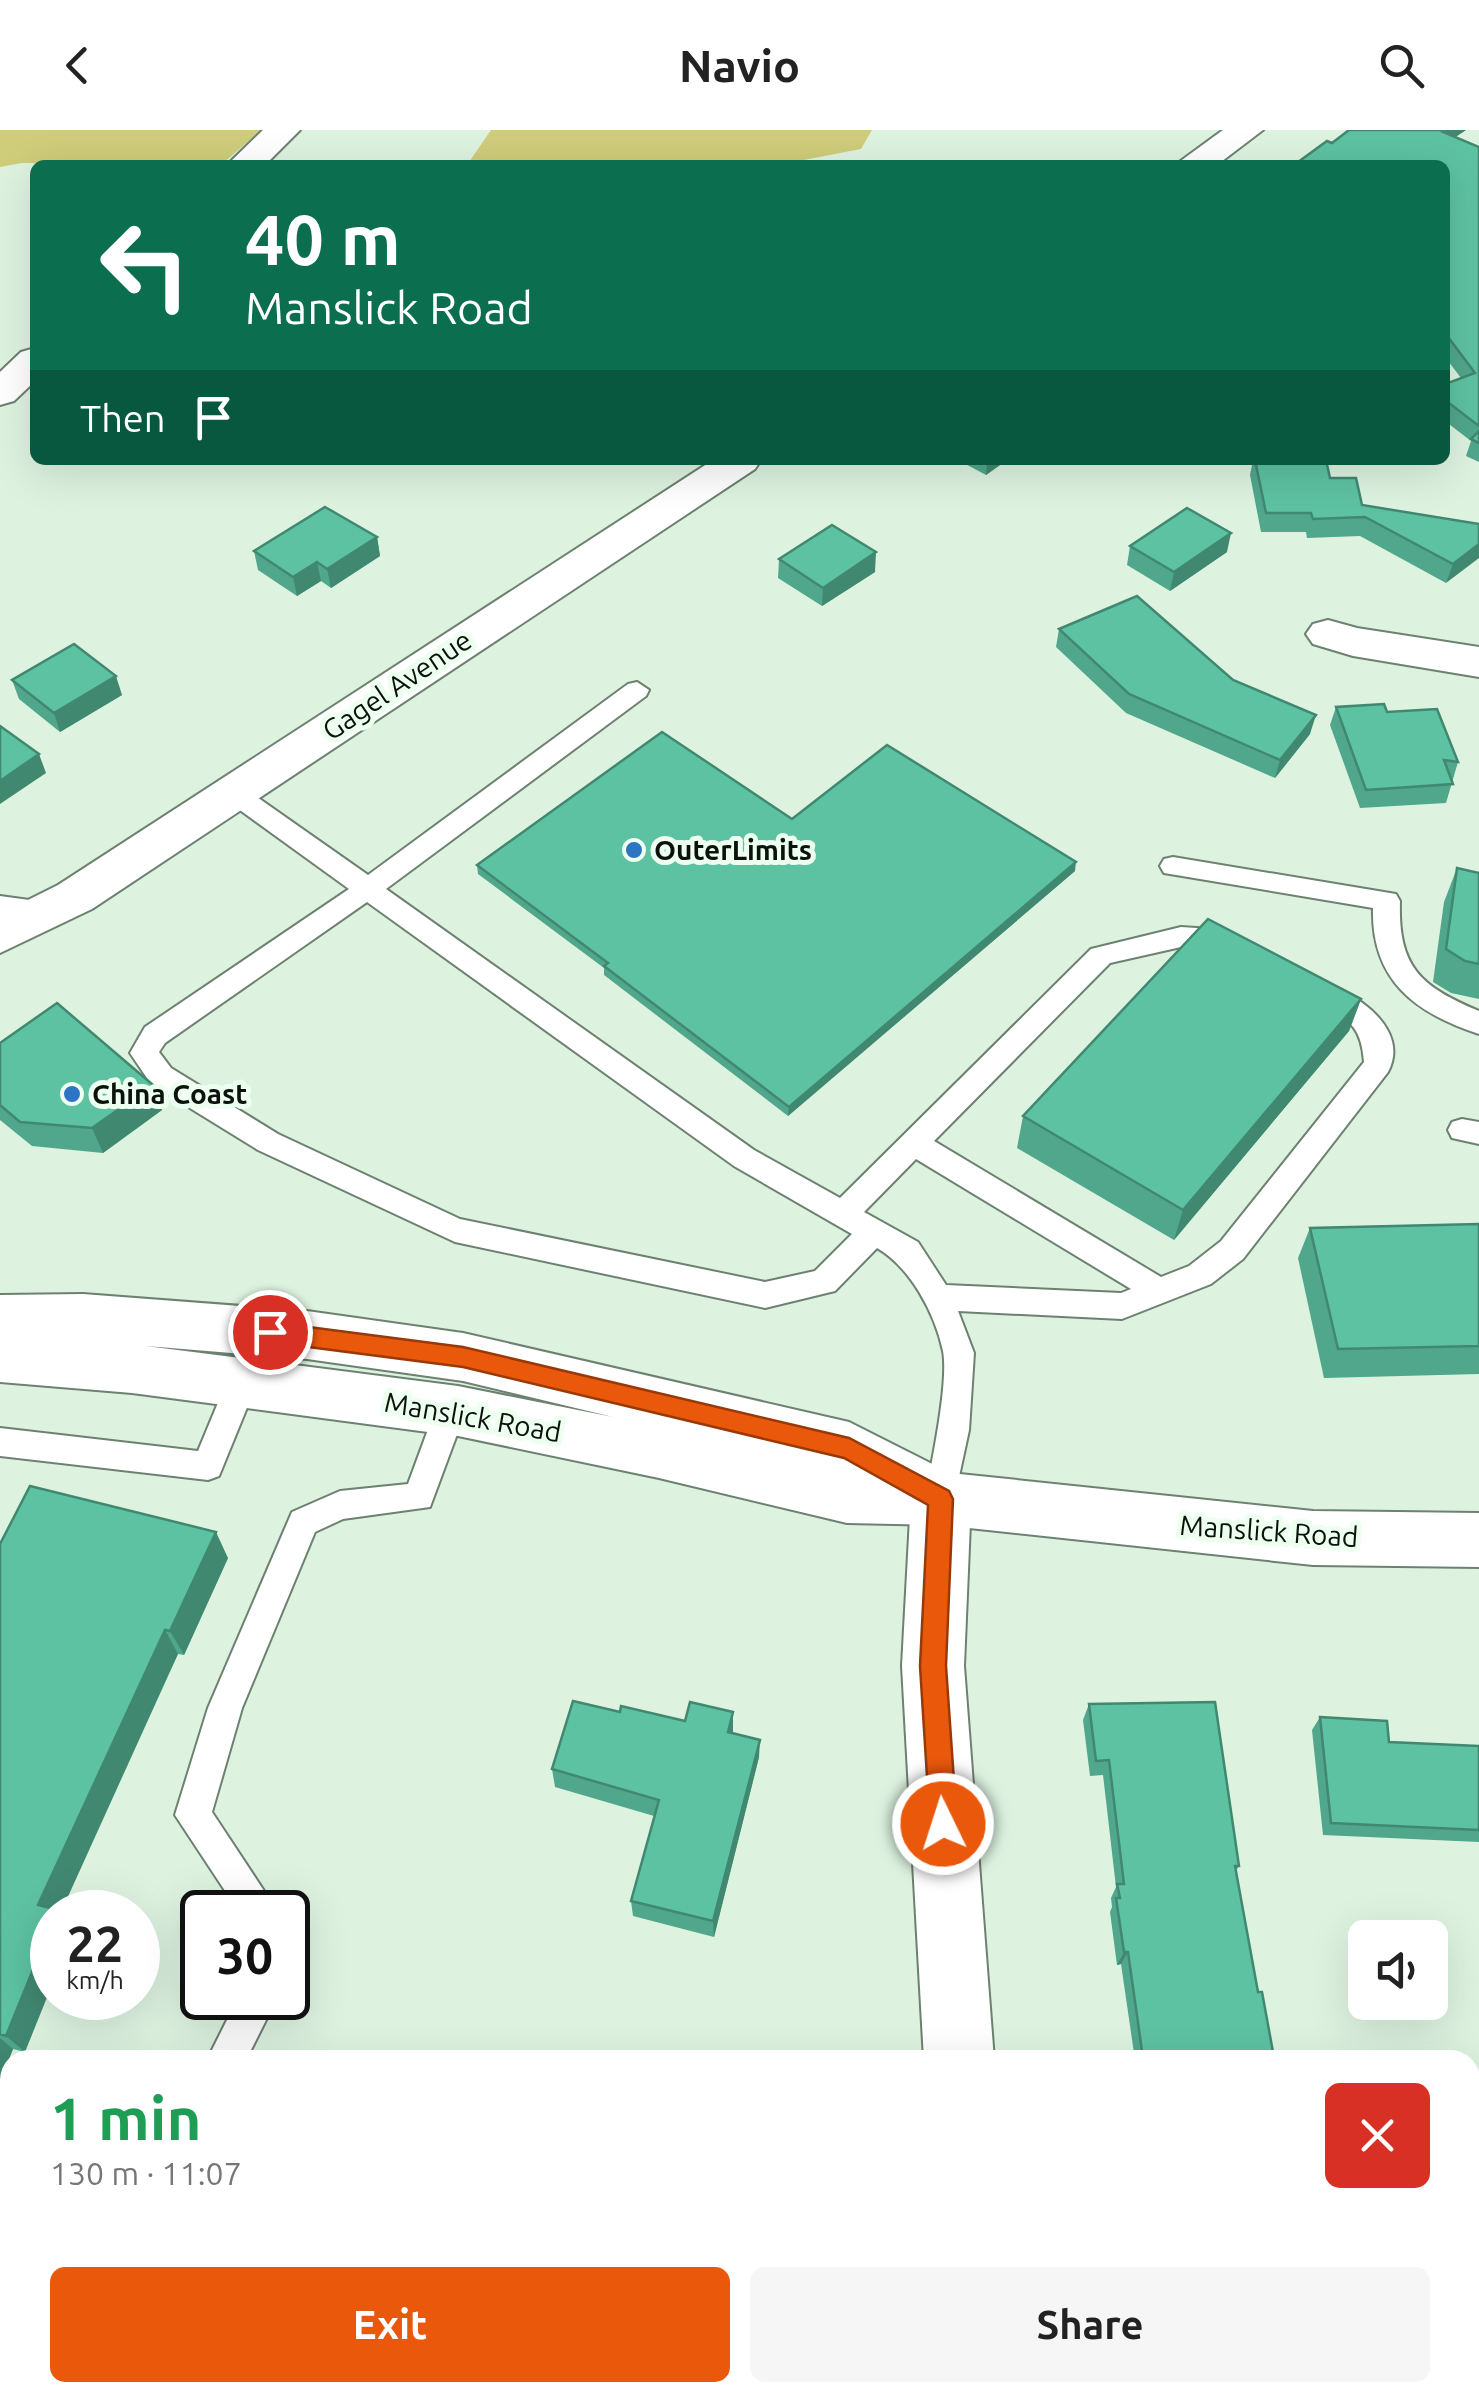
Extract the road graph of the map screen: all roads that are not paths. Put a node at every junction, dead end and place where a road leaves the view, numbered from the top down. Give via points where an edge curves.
1 (283, 130) edge
2 (1246, 130) edge
3 (250, 160) edge
4 (1201, 160) edge
5 (30, 365) edge
6 (0, 393) edge
7 (734, 465) edge
8 (1328, 634) dead end
9 (1479, 662) edge
10 (637, 690) dead end
11 (234, 794) junction
12 (1173, 866) dead end
13 (369, 888) junction
14 (0, 906) edge
15 (53, 911) junction
16 (0, 935) edge
17 (1246, 954) edge
18 (0, 972) edge
19 (1298, 980) edge
20 (1479, 1023) edge
21 (914, 1143) junction
22 (843, 1214) junction
23 (874, 1232) junction
24 (1159, 1291) junction
25 (937, 1297) junction
26 (1, 1331) edge
27 (241, 1384) junction
28 (450, 1410) junction
29 (0, 1442) edge
30 (940, 1499) junction
31 (1479, 1540) edge
32 (245, 1890) edge
33 (247, 2020) edge
34 (231, 2050) edge
35 (958, 2050) edge

1 - 3 street
2 - 4 street
5 - 6 street
7 - 11 street, Gagel Avenue
8 - 9 street
10 - 13 lane
11 - 13 lane
11 - 15 street, Gagel Avenue
12 - 20 lane via 1386,901 1390,958 1403,978 1424,998
13 - 22 lane via 744,1158
13 - 23 lane via 155,1036 144,1053 161,1076 268,1142 455,1230 765,1295 824,1282
14 - 15 lane
15 - 16 street, Gagel Avenue
15 - 18 street, Gagel Avenue
17 - 21 lane via 1211,936 1146,942 1101,956
19 - 24 lane via 1350,1007 1376,1034 1378,1064 1232,1250 1200,1275
21 - 22 lane
21 - 24 lane
22 - 23 lane
23 - 25 lane via 907,1251
24 - 25 lane via 1122,1306
25 - 30 lane via 959,1353
26 - 27 street, Manslick Road
26 - 30 street, Manslick Road via 83,1318 308,1335 463,1357 849,1448
27 - 28 street, Manslick Road
27 - 29 lane via 208,1466
28 - 30 street, Manslick Road via 847,1497
28 - 32 lane via 419,1498 340,1505 303,1522 226,1708 193,1815
30 - 31 street, Manslick Road via 1313,1538
30 - 35 street via 933,1666
33 - 34 lane

